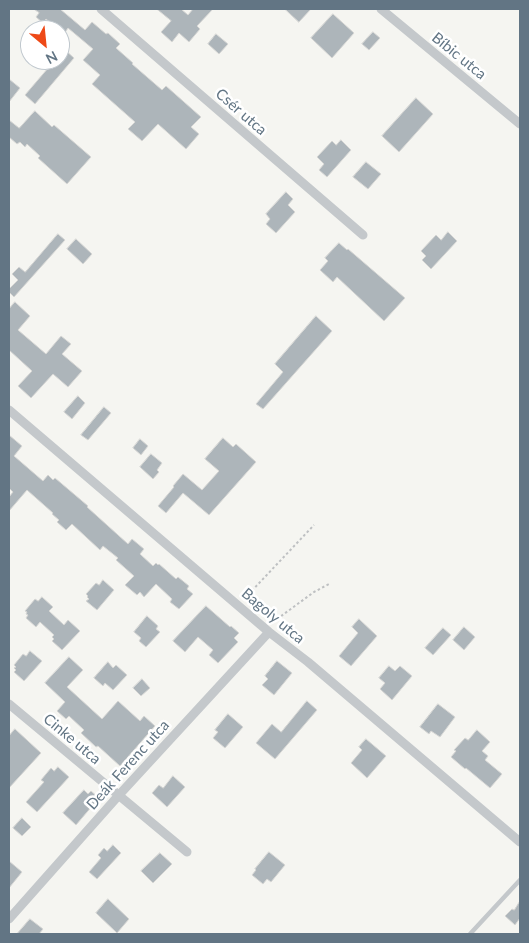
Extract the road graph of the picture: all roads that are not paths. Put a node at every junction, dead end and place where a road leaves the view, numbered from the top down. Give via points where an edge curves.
1 (101, 9) edge
2 (381, 9) edge
3 (520, 124) edge
4 (363, 235) dead end
5 (9, 410) edge
6 (267, 630) junction
7 (9, 704) edge
8 (119, 795) junction
9 (520, 842) edge
10 (187, 852) dead end
11 (520, 880) edge
12 (9, 918) edge
13 (470, 934) edge

1 - 4 street, Csér utca
2 - 3 street, Bíbic utca
5 - 6 street, Bagoly utca
6 - 8 street, Deák Ferenc utca
6 - 9 street, Bagoly utca
7 - 8 street, Cinke utca
8 - 10 street, Cinke utca
8 - 12 street, Deák Ferenc utca
11 - 13 lane

